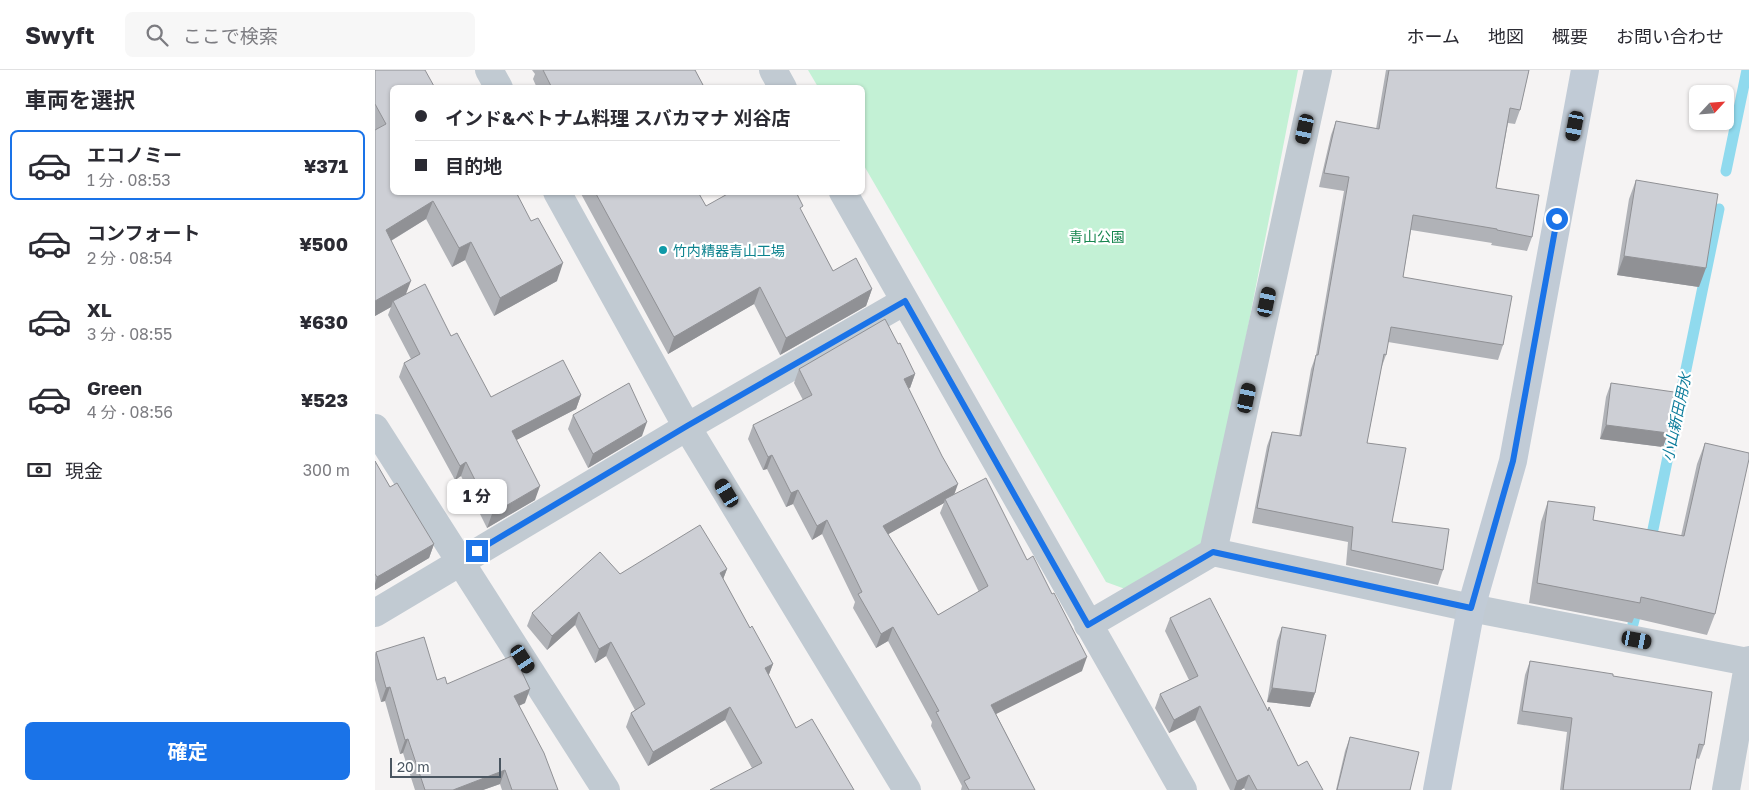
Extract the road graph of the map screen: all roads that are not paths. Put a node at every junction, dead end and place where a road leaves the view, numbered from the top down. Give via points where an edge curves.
1 (489, 70) edge
2 (773, 70) edge
3 (1318, 70) edge
4 (1585, 70) edge
5 (497, 85) edge
6 (781, 85) edge
7 (559, 195) edge
8 (845, 195) edge
9 (905, 301) junction
10 (687, 426) junction
11 (375, 428) edge
12 (1213, 552) junction
13 (461, 561) junction
14 (1471, 608) junction
15 (375, 612) edge
16 (1088, 625) junction
17 (1749, 661) edge
18 (606, 790) edge
19 (907, 790) edge
20 (1183, 790) edge
21 (1437, 790) edge
22 (1726, 790) edge

1 - 5 street
2 - 6 street
3 - 12 street
4 - 14 street via 1513,461
7 - 10 street
8 - 9 street
9 - 10 street
9 - 16 street
10 - 13 street
10 - 19 street
11 - 13 street
12 - 14 street
12 - 16 street
13 - 15 street
13 - 18 street
14 - 17 street
14 - 21 street
16 - 20 street
17 - 22 street

